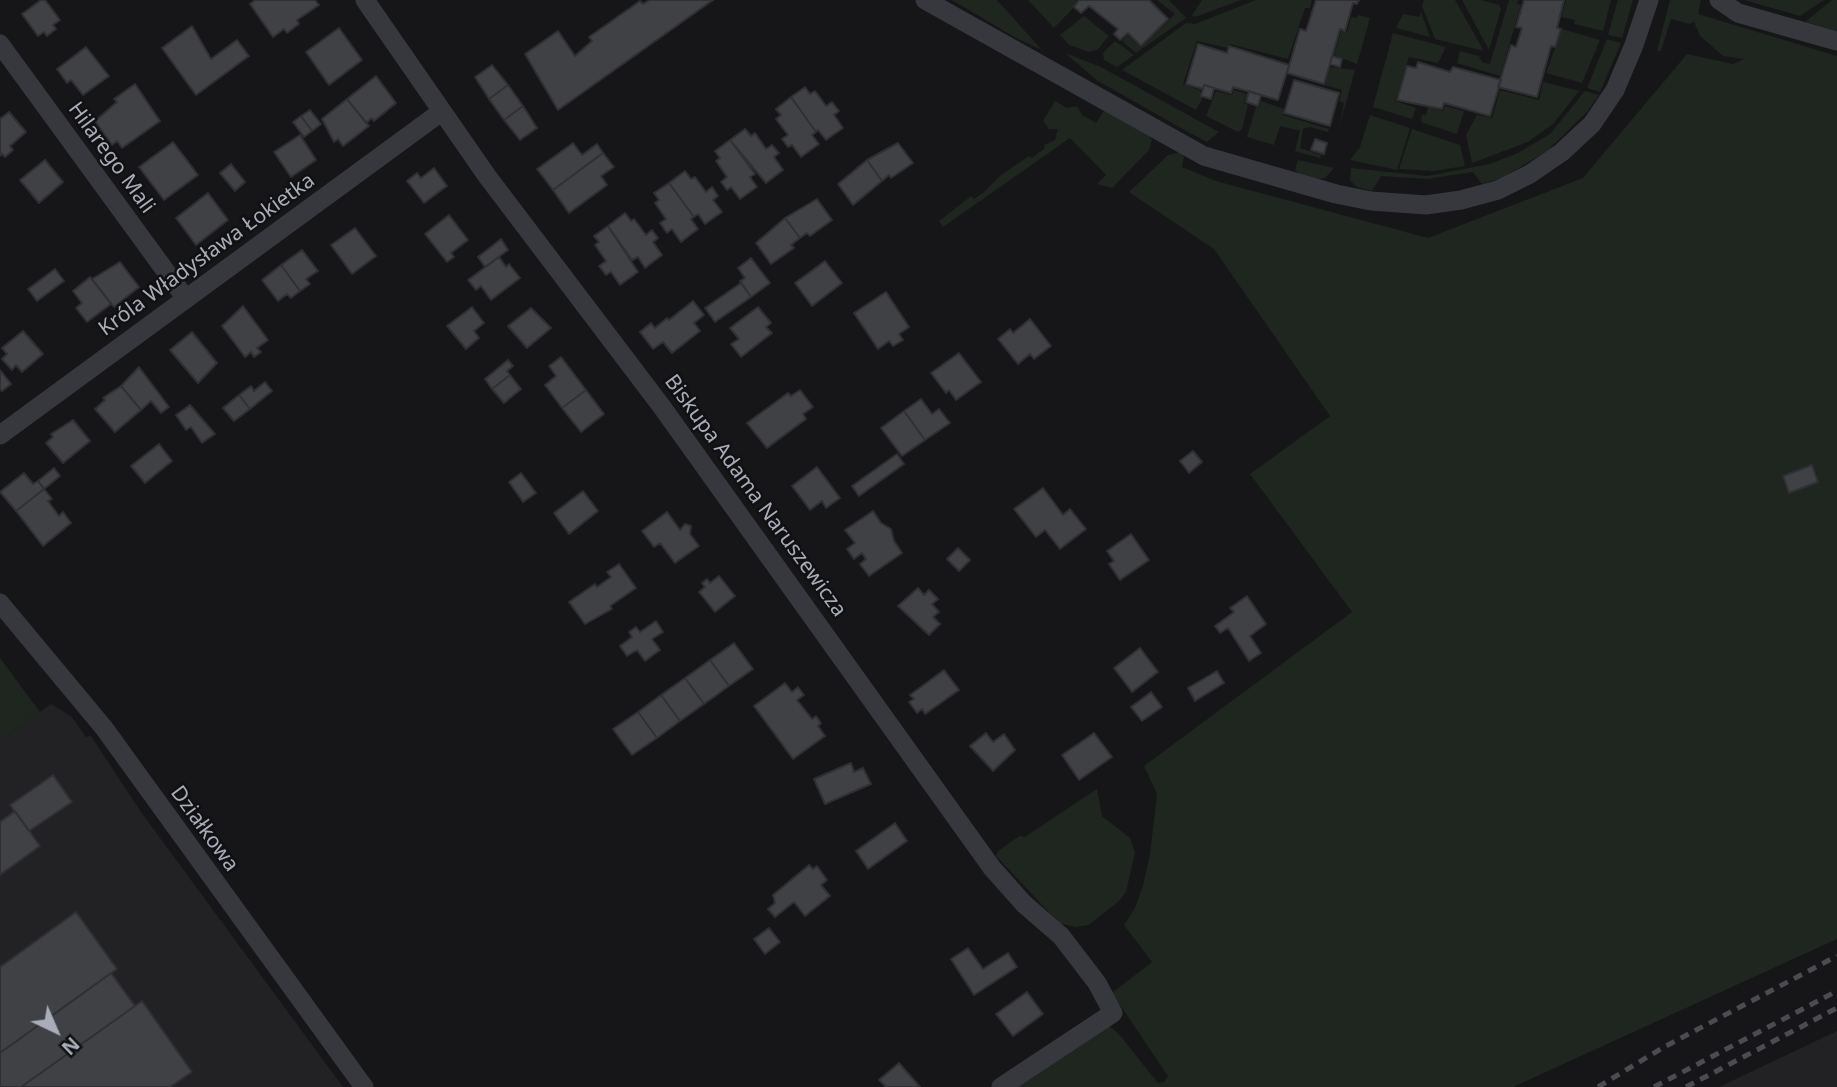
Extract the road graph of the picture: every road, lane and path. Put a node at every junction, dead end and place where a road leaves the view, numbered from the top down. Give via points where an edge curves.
1 (365, 0) edge
2 (925, 0) edge
3 (1648, 0) edge
4 (1719, 0) edge
5 (1837, 41) edge
6 (0, 44) edge
7 (441, 111) junction
8 (186, 299) junction
9 (0, 435) edge
10 (0, 603) edge
11 (364, 1087) edge
12 (1001, 1087) edge

1 - 7 street, Biskupa Adama Naruszewicza
2 - 3 street via 1204,156 1336,194 1426,205 1498,190 1562,152 1592,124 1615,90
4 - 5 street via 1738,13
6 - 8 street, Hilarego Mali
7 - 8 street, Króla Władysława Łokietka
7 - 12 street, Biskupa Adama Naruszewicza via 662,407 992,868 1074,951 1113,1013
8 - 9 street, Króla Władysława Łokietka
10 - 11 street, Działkowa via 104,728

